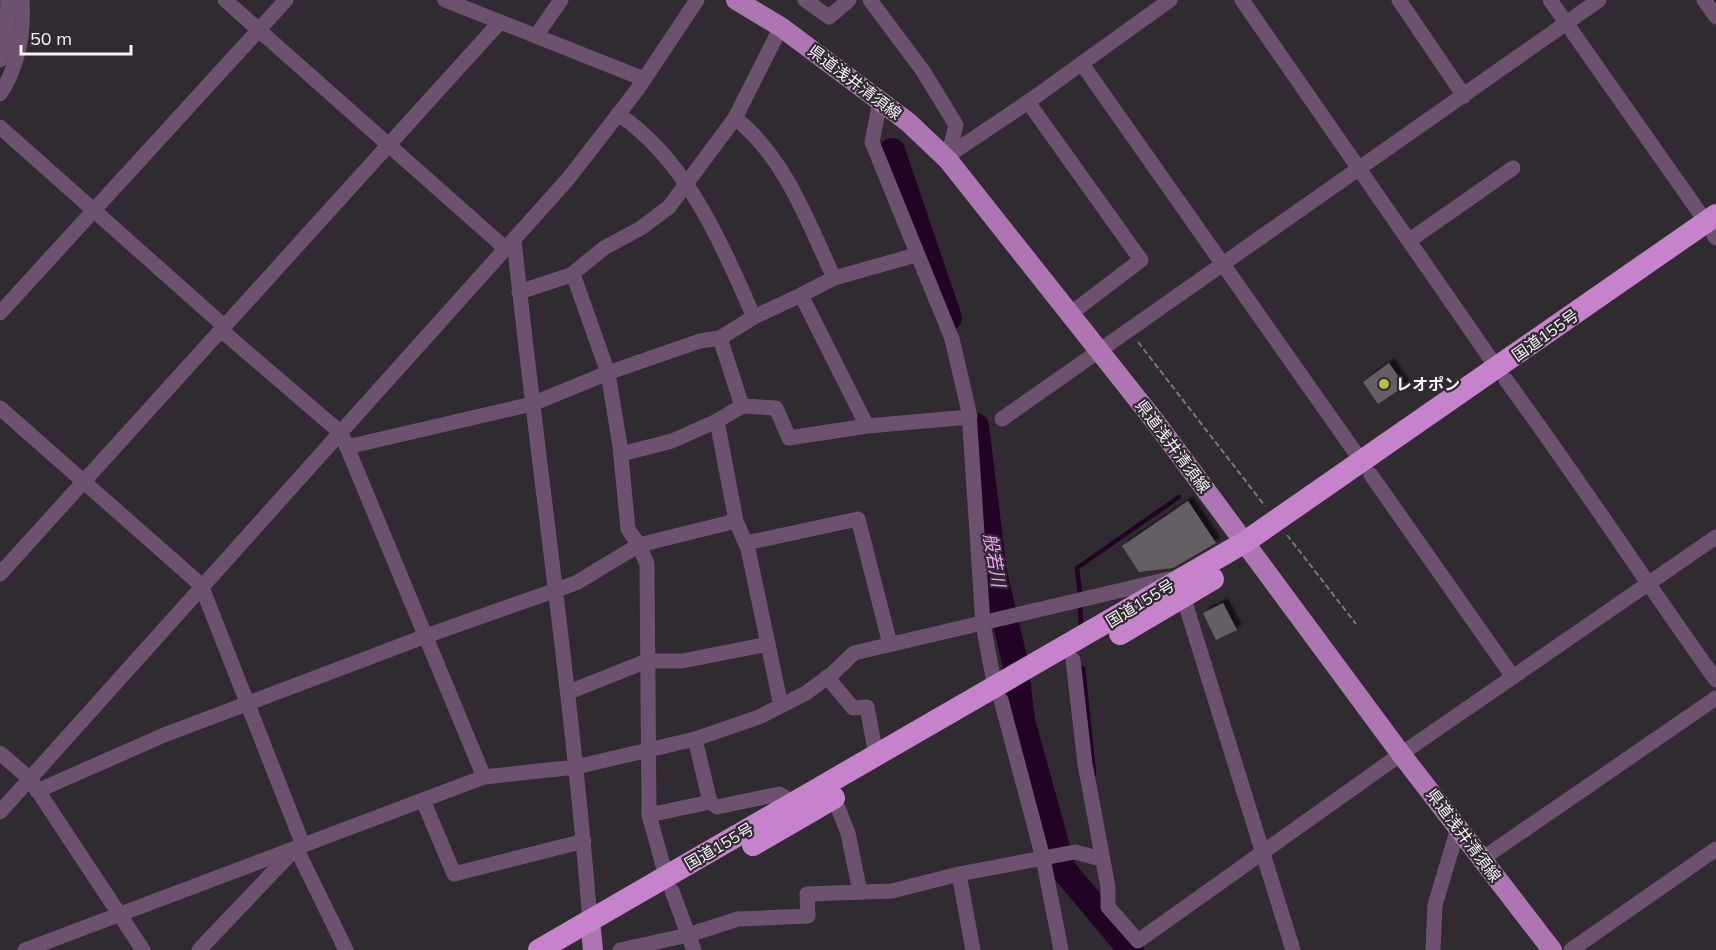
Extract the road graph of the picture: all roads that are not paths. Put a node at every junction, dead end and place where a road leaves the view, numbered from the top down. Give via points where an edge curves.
1 (8, 0) edge
2 (22, 0) edge
3 (225, 0) edge
4 (286, 0) edge
5 (445, 0) edge
6 (561, 0) edge
7 (697, 0) edge
8 (736, 0) edge
9 (806, 0) edge
10 (849, 0) edge
11 (870, 0) edge
12 (1170, 0) edge
13 (1242, 0) edge
14 (1399, 0) edge
15 (1550, 0) edge
16 (1599, 0) edge
17 (1704, 0) edge
18 (1716, 17) edge
19 (500, 22) junction
20 (1566, 22) junction
21 (781, 27) junction
22 (259, 29) junction
23 (536, 36) junction
24 (0, 60) edge
25 (1082, 64) junction
26 (644, 79) junction
27 (0, 93) edge
28 (1464, 96) junction
29 (880, 102) junction
30 (1028, 102) junction
31 (618, 114) junction
32 (735, 118) junction
33 (0, 127) edge
34 (390, 144) junction
35 (948, 157) junction
36 (1513, 168) dead end
37 (1360, 169) junction
38 (687, 186) junction
39 (94, 211) junction
40 (1714, 229) edge
41 (1410, 240) junction
42 (509, 244) junction
43 (916, 255) junction
44 (1224, 263) junction
45 (573, 274) junction
46 (834, 278) junction
47 (519, 292) junction
48 (801, 295) junction
49 (0, 313) edge
50 (1070, 314) junction
51 (754, 317) junction
52 (222, 328) junction
53 (720, 338) junction
54 (1100, 351) junction
55 (608, 373) junction
56 (1502, 374) junction
57 (532, 404) junction
58 (742, 406) junction
59 (0, 408) edge
60 (970, 417) junction
61 (1002, 418) dead end
62 (717, 421) junction
63 (867, 426) junction
64 (344, 440) junction
65 (621, 454) junction
66 (1367, 469) junction
67 (83, 482) junction
68 (736, 521) junction
69 (1716, 537) edge
70 (746, 543) junction
71 (639, 545) junction
72 (1250, 548) junction
73 (0, 574) edge
74 (1649, 584) junction
75 (201, 585) junction
76 (1180, 589) junction
77 (555, 592) junction
78 (985, 623) junction
79 (426, 636) junction
80 (768, 644) junction
81 (890, 644) junction
82 (1073, 660) junction
83 (647, 662) junction
84 (1031, 676) junction
85 (827, 677) junction
86 (1513, 677) junction
87 (1716, 680) edge
88 (569, 692) junction
89 (1000, 693) junction
90 (1716, 698) edge
91 (248, 704) junction
92 (781, 706) junction
93 (695, 739) junction
94 (648, 751) junction
95 (0, 753) edge
96 (1401, 753) junction
97 (876, 755) junction
98 (576, 767) junction
99 (484, 777) junction
100 (33, 785) junction
101 (834, 798) junction
102 (423, 800) junction
103 (710, 802) junction
104 (794, 803) junction
105 (0, 812) edge
106 (649, 815) junction
107 (1458, 828) junction
108 (584, 841) junction
109 (300, 846) junction
110 (1716, 849) edge
111 (1262, 851) junction
112 (1046, 857) junction
113 (1101, 859) junction
114 (1482, 859) junction
115 (959, 874) junction
116 (669, 884) junction
117 (860, 892) junction
118 (120, 915) junction
119 (591, 936) edge
120 (691, 943) edge
121 (25, 950) edge
122 (143, 950) edge
123 (200, 950) edge
124 (346, 950) edge
125 (539, 950) edge
126 (570, 950) edge
127 (620, 950) edge
128 (974, 950) edge
129 (1061, 950) edge
130 (1293, 950) edge
131 (1433, 950) edge
132 (1551, 950) edge
133 (1571, 950) edge

1 - 24 street via 6,44
2 - 27 street via 19,53
3 - 22 street
4 - 22 street
5 - 19 street
6 - 23 street
7 - 26 street
8 - 21 main road, 県道浅井清須線
9 - 10 street via 828,17
11 - 35 street via 923,71 956,125
12 - 25 street
13 - 37 street
14 - 28 street
15 - 20 street
16 - 20 street
17 - 18 street
19 - 23 street
19 - 34 street
20 - 28 street
20 - 40 street
21 - 29 main road, 県道浅井清須線
21 - 32 street
22 - 34 street
22 - 39 street
23 - 26 street
25 - 30 street
25 - 44 street
26 - 31 street
28 - 37 street
29 - 35 main road, 県道浅井清須線
29 - 43 street via 872,142
30 - 35 street
30 - 50 street via 1141,260
31 - 38 street via 641,130
31 - 42 street via 568,179
32 - 38 street
32 - 46 street via 774,158
33 - 39 street
34 - 42 street
34 - 52 street
35 - 50 main road, 県道浅井清須線
36 - 41 street
37 - 41 street
37 - 44 street
38 - 45 street via 669,207 604,248
38 - 51 street
39 - 49 street
39 - 52 street
40 - 56 highway, 国道155号
41 - 56 street
42 - 47 street
42 - 64 street
43 - 46 street
43 - 60 street via 952,339
44 - 54 street
44 - 66 street
45 - 47 street
45 - 55 street
46 - 48 street
47 - 57 street
48 - 51 street
48 - 63 street
50 - 54 main road, 県道浅井清須線
51 - 53 street
52 - 64 street
52 - 67 street
53 - 55 street via 700,341
53 - 58 street
54 - 61 street
54 - 72 main road, 県道浅井清須線
55 - 57 street
55 - 65 street
56 - 66 highway, 国道155号
56 - 74 street
57 - 64 street
57 - 77 street
58 - 62 street
58 - 63 street via 776,408 789,438
59 - 67 street
60 - 63 street
60 - 78 street
62 - 65 street via 672,441
62 - 68 street
64 - 75 street
64 - 79 street
65 - 71 street via 628,529
66 - 72 highway, 国道155号
66 - 86 street
67 - 73 street
67 - 75 street
68 - 70 street
68 - 71 street
69 - 74 street
70 - 80 street
70 - 81 street via 858,519
71 - 77 street
71 - 83 street via 647,564
72 - 76 highway, 国道155号
72 - 96 main road, 県道浅井清須線
74 - 86 street
74 - 87 street
75 - 91 street
75 - 100 street
76 - 78 street via 1170,579
76 - 82 highway, 国道155号
76 - 84 highway, 国道155号
76 - 111 street
77 - 79 street
77 - 88 street
78 - 81 street
78 - 89 street
79 - 91 street
79 - 99 street
80 - 83 street via 682,661
80 - 92 street
81 - 85 street via 854,653
82 - 84 highway, 国道155号
82 - 113 street
83 - 88 street
83 - 94 street
84 - 89 highway, 国道155号
85 - 92 street
85 - 97 street via 853,708 867,707
86 - 96 street
88 - 98 street
89 - 97 highway, 国道155号
89 - 101 highway, 国道155号
89 - 112 street
90 - 114 street
91 - 100 street
91 - 109 street
92 - 93 street
93 - 94 street
93 - 103 street
94 - 98 street
94 - 106 street
95 - 100 street
96 - 107 main road, 県道浅井清須線
96 - 111 street
97 - 104 highway, 国道155号
98 - 99 street
98 - 108 street
99 - 102 street
100 - 105 street
100 - 118 street
101 - 116 highway, 国道155号
101 - 117 street via 848,833
102 - 108 street via 454,874
102 - 109 street
103 - 104 street via 717,807 779,794
103 - 106 street
104 - 116 highway, 国道155号
106 - 116 street
107 - 114 main road, 県道浅井清須線
107 - 131 street via 1435,905
108 - 119 street
109 - 118 street
109 - 123 street
109 - 124 street
110 - 133 street
111 - 113 street via 1138,941 1108,907
111 - 130 street
112 - 113 street via 1075,852
112 - 115 street
112 - 129 street
114 - 132 main road, 県道浅井清須線
115 - 117 street via 892,891
115 - 128 street
116 - 119 highway, 国道155号
116 - 120 street
117 - 120 street via 807,894 808,916 738,919
118 - 121 street
118 - 122 street
119 - 125 highway, 国道155号
119 - 126 highway, 国道155号
120 - 127 street

